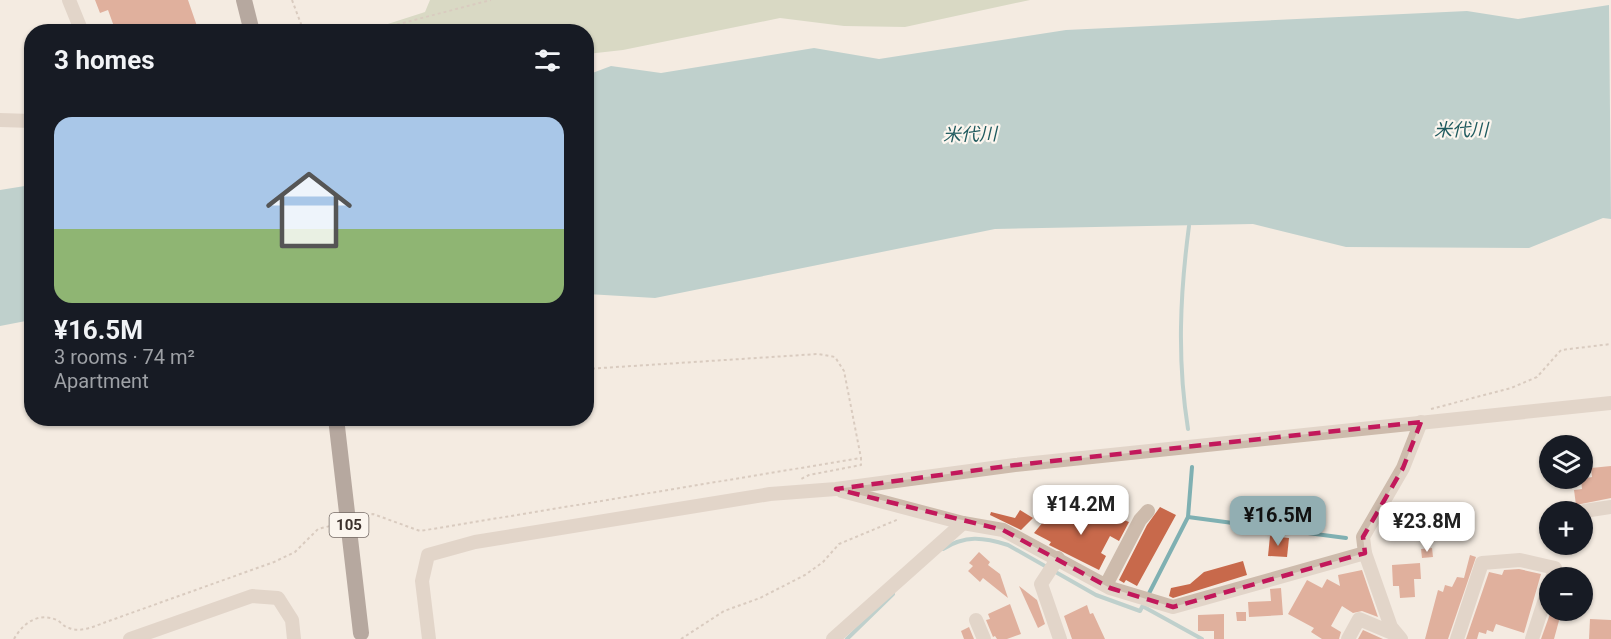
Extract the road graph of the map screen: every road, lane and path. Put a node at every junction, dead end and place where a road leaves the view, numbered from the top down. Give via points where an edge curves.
1 (69, 0) edge
2 (244, 0) edge
3 (292, 0) edge
4 (491, 0) edge
5 (79, 24) edge
6 (250, 24) edge
7 (301, 24) edge
8 (399, 24) edge
9 (0, 120) edge
10 (24, 121) edge
11 (1611, 344) edge
12 (594, 368) edge
13 (1611, 403) edge
14 (1421, 422) junction
15 (337, 426) edge
16 (861, 458) dead end
17 (836, 489) junction
18 (1611, 507) edge
19 (1593, 510) edge
20 (1148, 511) dead end
21 (904, 517) dead end
22 (963, 523) junction
23 (1365, 553) junction
24 (1056, 561) junction
25 (1551, 567) edge
26 (1106, 585) junction
27 (1539, 618) edge
28 (976, 620) dead end
29 (361, 636) edge
30 (1399, 638) edge
31 (130, 639) edge
32 (294, 639) edge
33 (429, 639) edge
34 (681, 639) edge
35 (833, 639) edge
36 (984, 639) edge
37 (1060, 639) edge
38 (1348, 639) edge
39 (1457, 639) edge
40 (1532, 639) edge

1 - 5 street
2 - 6 highway
3 - 7 path
4 - 8 path
9 - 10 street
11 - 14 path via 1561,350 1537,377 1511,388 1434,407
12 - 16 path via 818,354 835,357 844,371
13 - 14 street
14 - 17 street via 1015,465
14 - 23 street via 1403,468 1363,537
15 - 29 highway, 105, bridge
17 - 22 street
17 - 33 street via 715,502 475,542 428,555 422,581
18 - 19 street
20 - 26 street
21 - 34 path via 839,544 805,575 724,611
22 - 24 street via 1003,530
22 - 35 street
23 - 26 street via 1173,607
23 - 30 street via 1391,627
24 - 26 street
24 - 37 street via 1041,584
25 - 39 street via 1520,560 1482,563
27 - 40 street
28 - 36 street
30 - 38 street via 1359,619
31 - 32 street via 252,596 278,598 292,620

